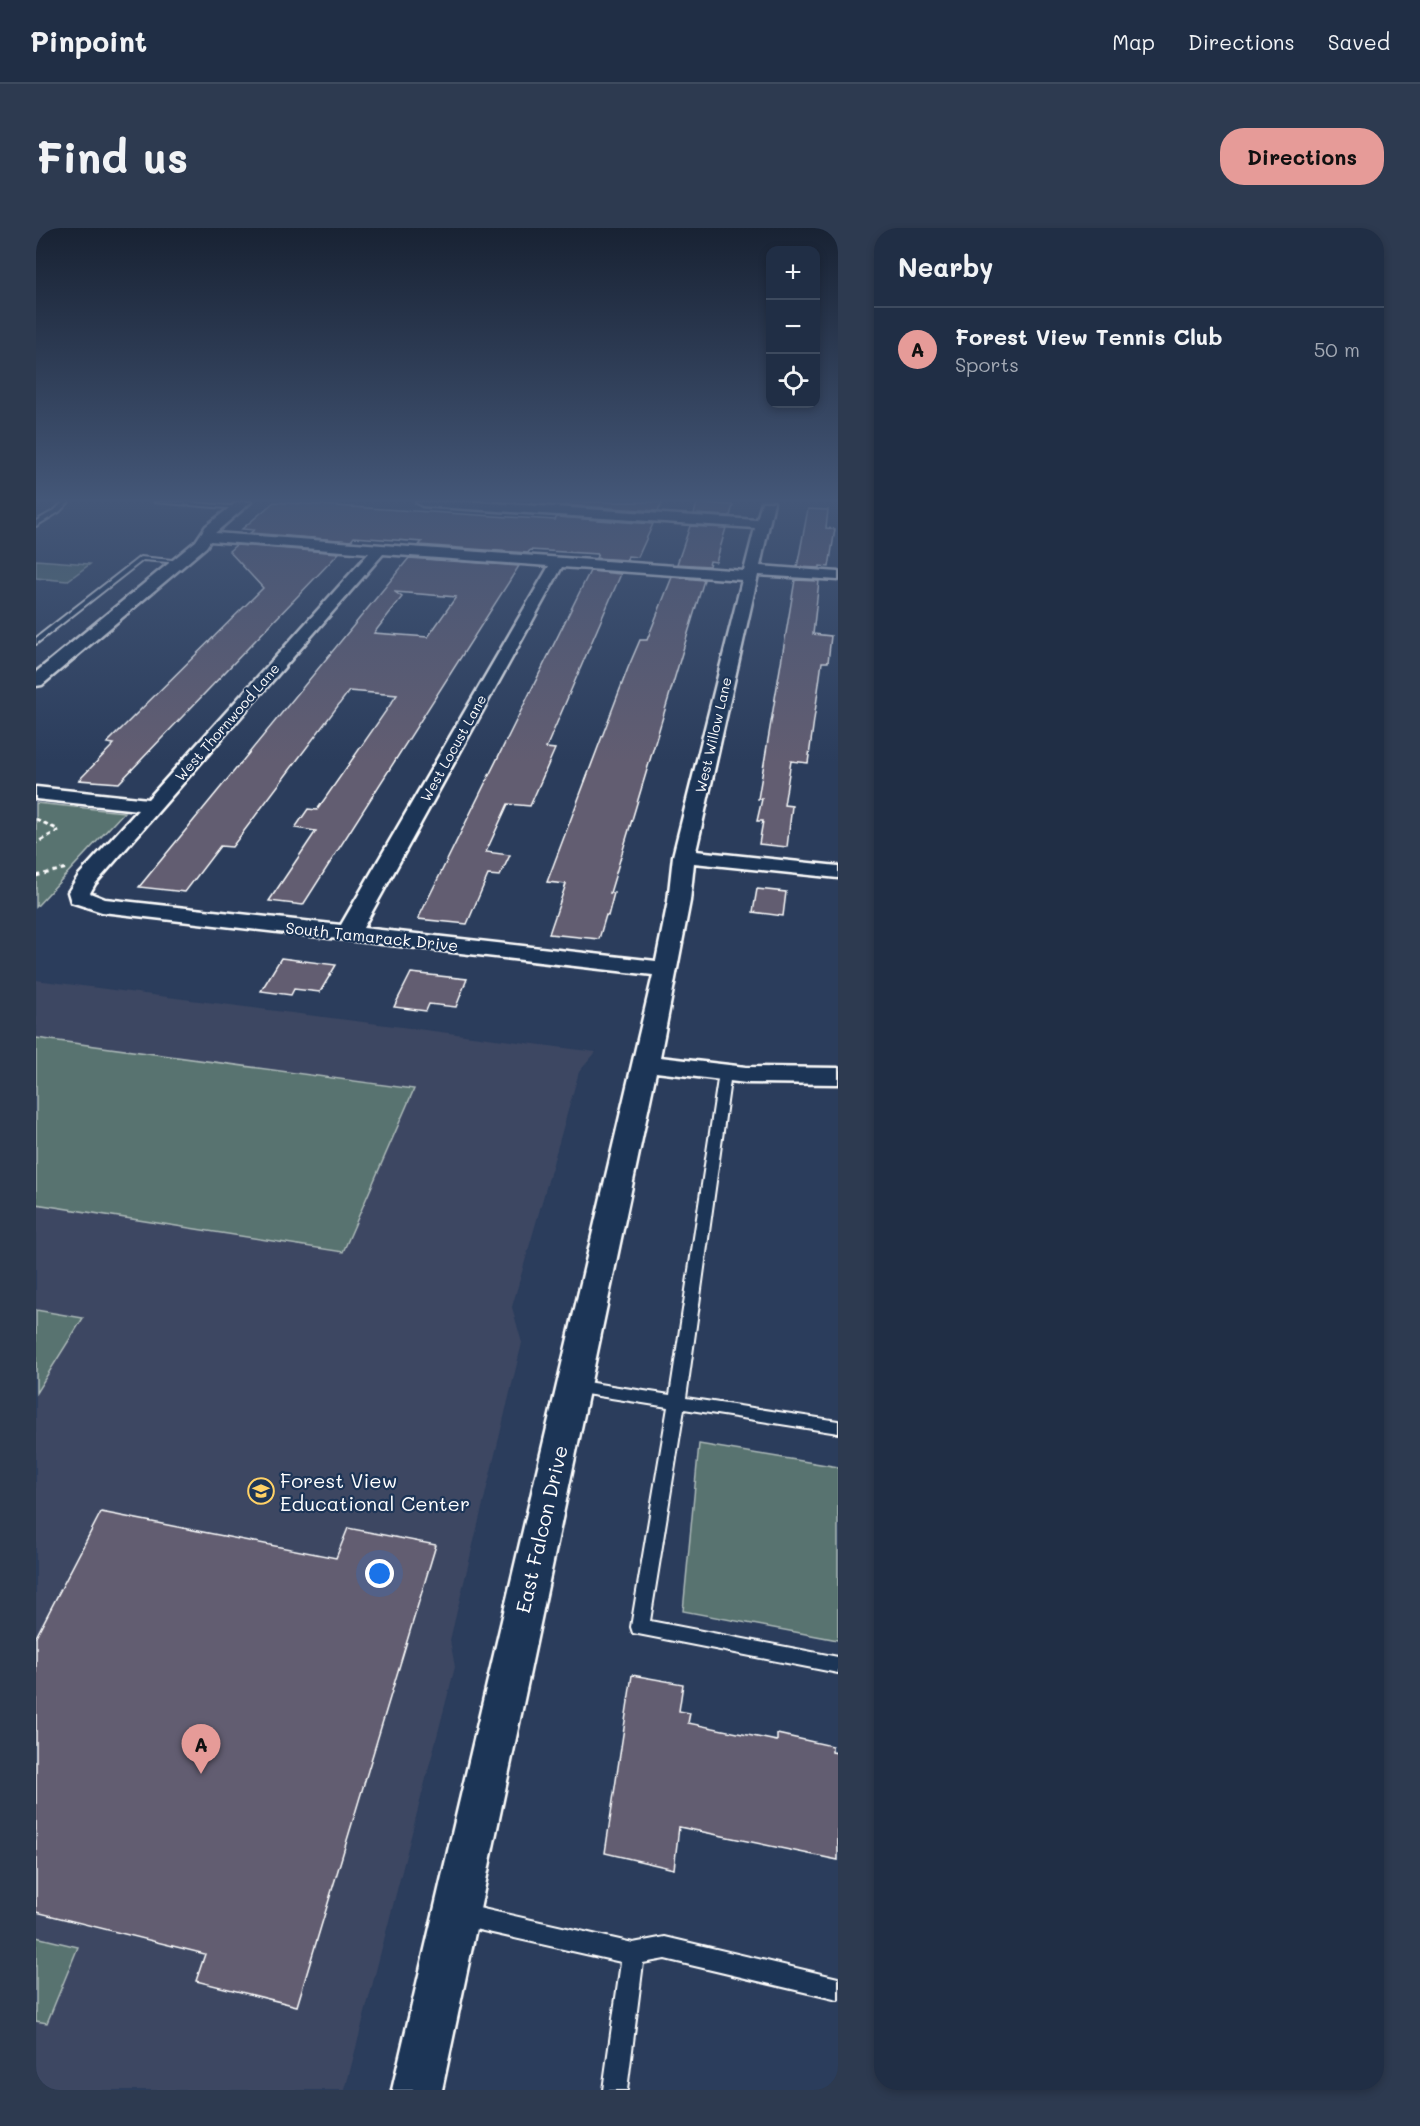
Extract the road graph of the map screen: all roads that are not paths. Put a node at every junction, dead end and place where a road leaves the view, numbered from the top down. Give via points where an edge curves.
1 (103, 589) edge
2 (147, 589) edge
3 (345, 589) edge
4 (543, 589) edge
5 (747, 589) edge
6 (36, 642) edge
7 (36, 681) edge
8 (36, 793) edge
9 (154, 806) junction
10 (684, 856) junction
11 (838, 872) edge
12 (79, 897) joint
13 (348, 933) junction
14 (666, 969) junction
15 (645, 1063) junction
16 (725, 1073) junction
17 (838, 1076) edge
18 (573, 1386) junction
19 (677, 1402) junction
20 (838, 1427) edge
21 (838, 1665) edge
22 (456, 1914) junction
23 (633, 1954) junction
24 (838, 1989) edge
25 (417, 2090) edge
26 (615, 2090) edge

1 - 6 lane
2 - 7 street
3 - 9 street, West Thornwood Lane
4 - 13 street, West Locust Lane
5 - 10 street, West Willow Lane
8 - 9 street
9 - 12 street, West Thornwood Lane via 87,880
10 - 11 street
10 - 14 street, West Willow Lane
12 - 13 street, South Tamarack Drive via 102,905
13 - 14 street, South Tamarack Drive
14 - 15 street, East Falcon Drive
15 - 16 street
15 - 18 street, East Falcon Drive
16 - 17 street
16 - 19 lane
18 - 19 lane
18 - 22 street, East Falcon Drive
19 - 20 lane
19 - 21 lane via 640,1627
22 - 23 lane
22 - 25 street, East Falcon Drive
23 - 24 lane via 665,1948
23 - 26 lane

